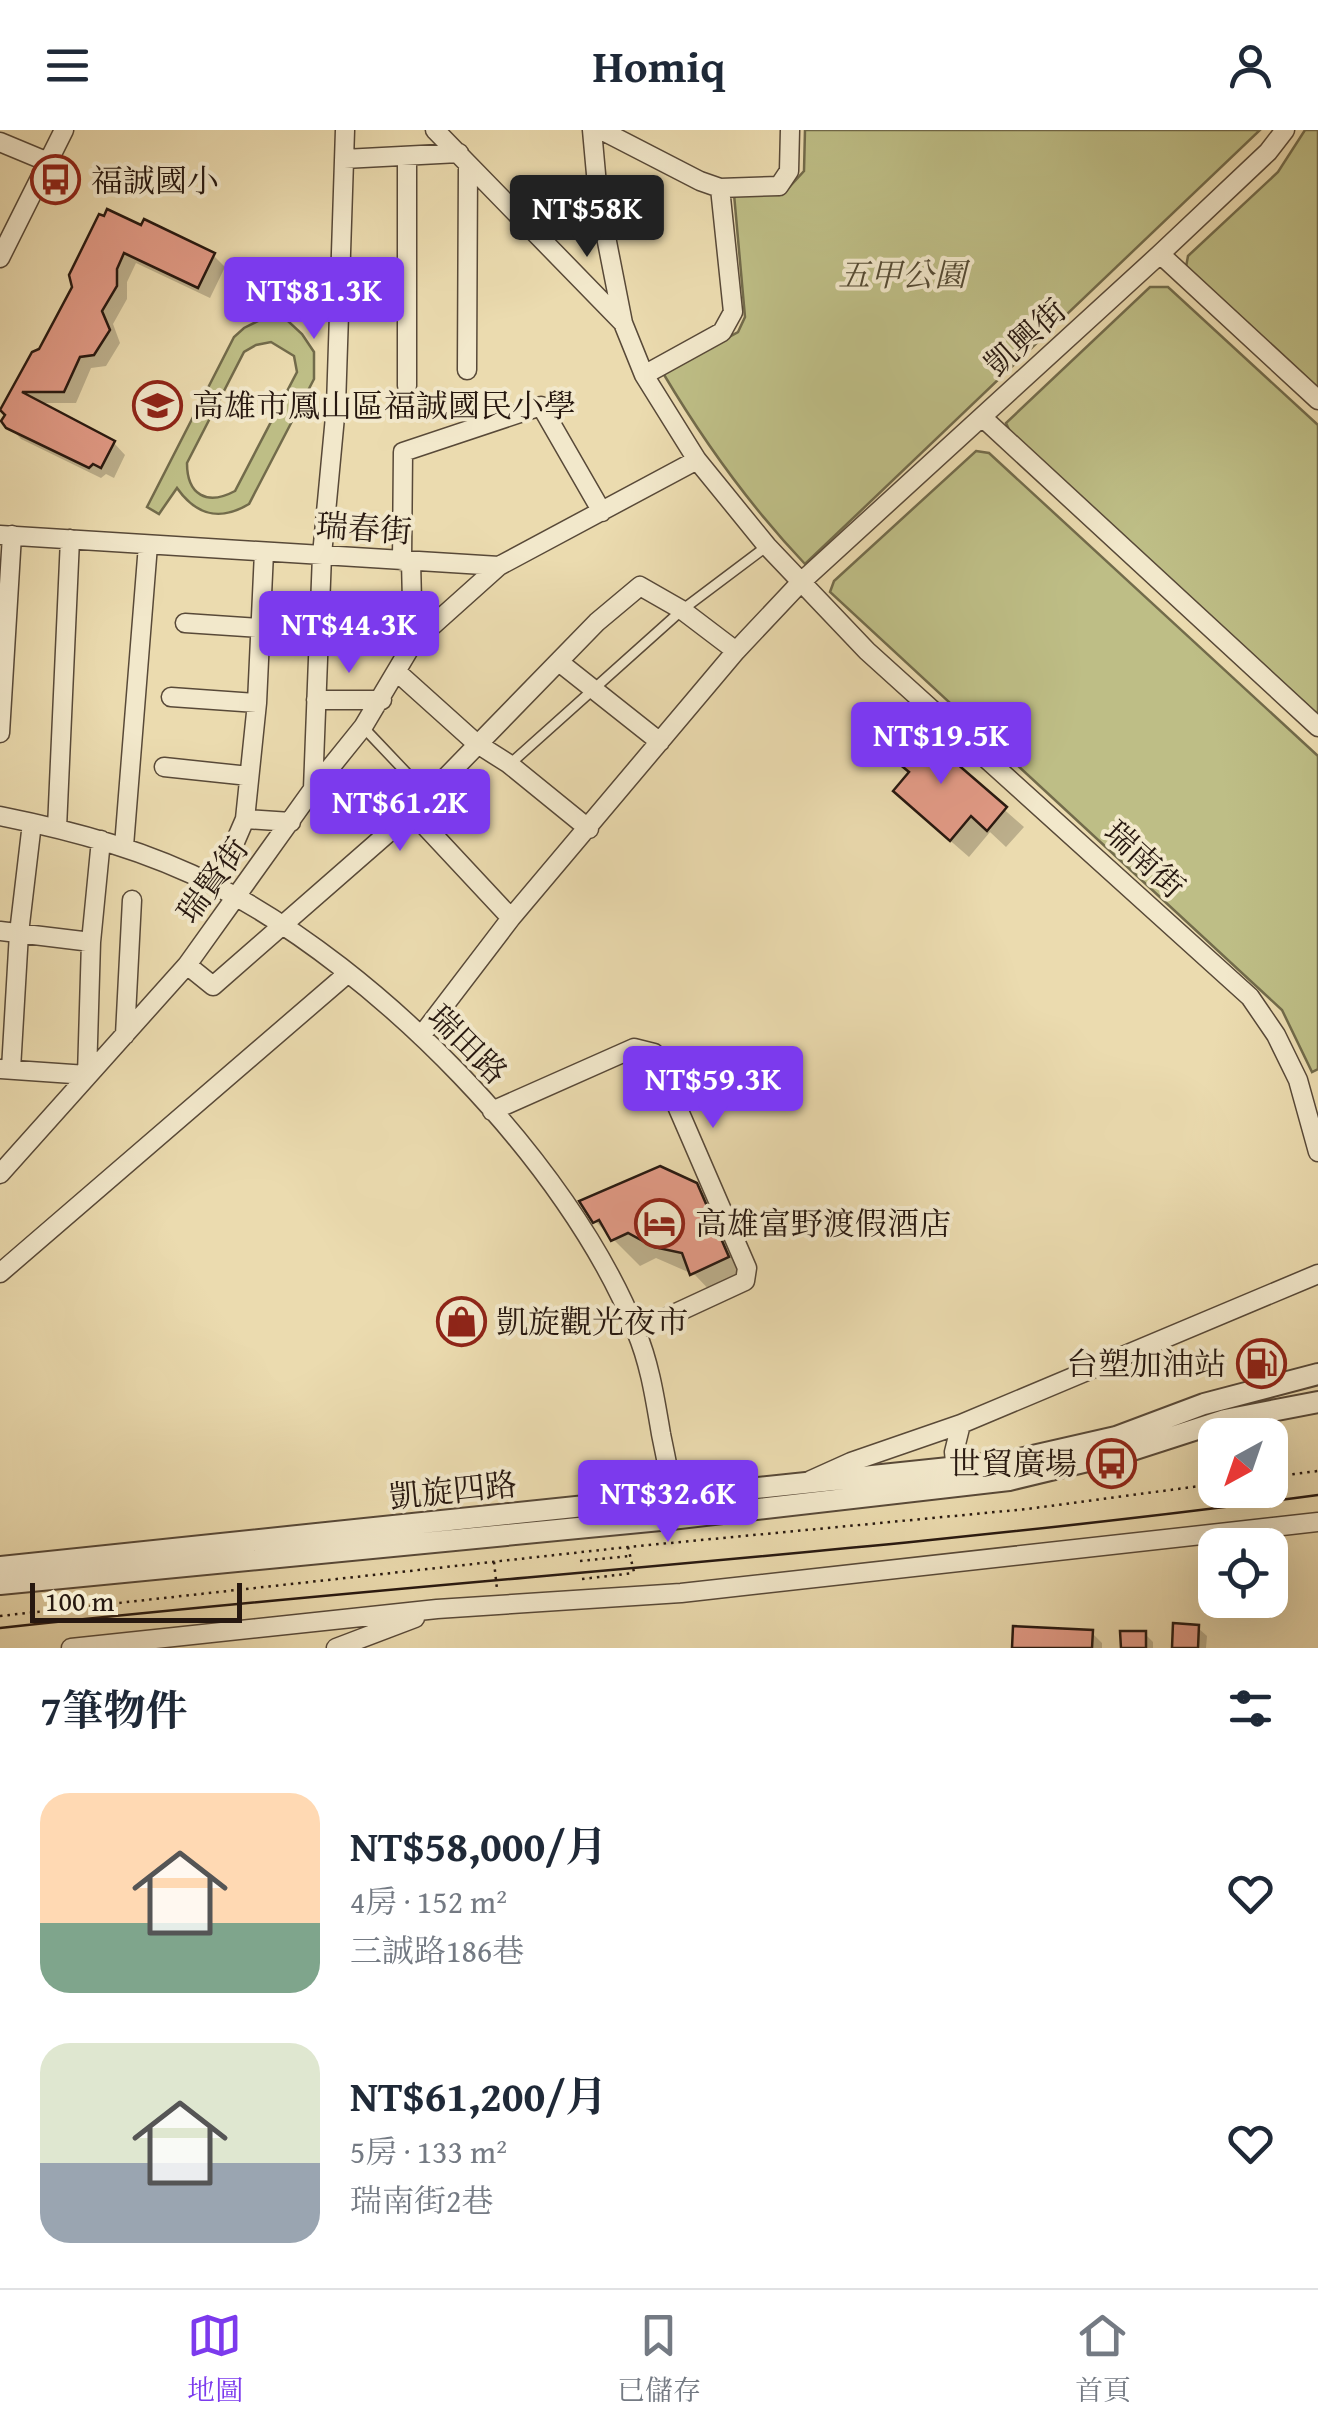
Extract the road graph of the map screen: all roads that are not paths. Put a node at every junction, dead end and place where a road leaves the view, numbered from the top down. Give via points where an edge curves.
1 (64, 130) edge
2 (344, 130) edge
3 (435, 130) edge
4 (592, 130) edge
5 (601, 130) edge
6 (790, 130) edge
7 (1285, 130) edge
8 (0, 142) edge
9 (407, 156) junction
10 (344, 159) junction
11 (464, 159) junction
12 (48, 162) junction
13 (720, 188) junction
14 (1160, 254) junction
15 (0, 258) edge
16 (624, 323) junction
17 (467, 370) dead end
18 (644, 375) junction
19 (407, 386) dead end
20 (1318, 400) edge
21 (982, 417) junction
22 (697, 460) junction
23 (602, 512) junction
24 (6, 535) edge
25 (70, 540) junction
26 (148, 545) junction
27 (767, 546) junction
28 (264, 552) junction
29 (322, 556) junction
30 (406, 561) junction
31 (498, 566) junction
32 (800, 583) junction
33 (682, 610) junction
34 (185, 623) dead end
35 (260, 628) junction
36 (319, 631) junction
37 (413, 643) junction
38 (736, 650) junction
39 (559, 662) junction
40 (397, 672) junction
41 (592, 690) junction
42 (171, 697) dead end
43 (316, 700) junction
44 (382, 700) junction
45 (257, 703) junction
46 (364, 727) junction
47 (1318, 727) edge
48 (0, 733) edge
49 (660, 742) junction
50 (476, 743) junction
51 (509, 764) junction
52 (164, 767) dead end
53 (249, 776) junction
54 (418, 785) dead end
55 (313, 789) junction
56 (412, 812) junction
57 (0, 816) edge
58 (245, 818) junction
59 (290, 822) junction
60 (32, 823) junction
61 (57, 828) junction
62 (588, 828) junction
63 (101, 840) junction
64 (124, 846) junction
65 (216, 886) junction
66 (237, 899) junction
67 (132, 900) dead end
68 (511, 918) junction
69 (283, 925) junction
70 (9, 932) edge
71 (91, 942) junction
72 (187, 965) junction
73 (347, 974) junction
74 (125, 1035) junction
75 (421, 1036) junction
76 (5, 1069) edge
77 (87, 1075) junction
78 (1312, 1104) edge
79 (492, 1111) junction
80 (1318, 1152) edge
81 (0, 1174) edge
82 (0, 1273) edge
83 (1318, 1274) edge
84 (636, 1332) junction
85 (1318, 1374) edge
86 (1318, 1402) edge
87 (961, 1424) junction
88 (956, 1477) junction
89 (803, 1484) junction
90 (672, 1509) junction
91 (1318, 1522) edge
92 (0, 1567) edge
93 (0, 1584) edge
94 (437, 1609) junction
95 (72, 1648) edge
96 (336, 1648) edge

1 - 12 street
2 - 10 street
3 - 11 street
4 - 16 street
5 - 13 street
6 - 13 street via 789,171 779,186
7 - 14 street, 凱興街
8 - 12 street
9 - 10 street
9 - 11 street
9 - 19 street
10 - 29 street via 336,406
11 - 16 street
11 - 17 street
12 - 15 street
13 - 18 street via 733,312 722,332
14 - 20 street
14 - 21 street, 凱興街
16 - 18 street, 瑞南街
18 - 22 street, 瑞南街
21 - 32 street, 凱興街
21 - 47 street
22 - 23 street
22 - 27 street, 瑞南街
23 - 30 street via 541,406 403,452
23 - 31 street
24 - 25 street, 瑞春街
24 - 48 street
25 - 26 street, 瑞春街
25 - 61 street
26 - 28 street, 瑞春街
26 - 64 street
27 - 32 street, 瑞南街
27 - 33 lane
28 - 29 street, 瑞春街
28 - 35 street
29 - 30 street, 瑞春街
29 - 36 street
30 - 31 street, 瑞春街
30 - 37 street
31 - 37 street, 瑞賢街
32 - 38 street, 凱興街
32 - 78 street, 瑞南街 via 1250,997
33 - 38 street
33 - 39 street via 640,586
33 - 41 lane
34 - 35 street
35 - 45 street
36 - 37 street
36 - 43 street
37 - 40 street, 瑞賢街
38 - 49 street, 凱興街
39 - 41 street
39 - 50 street
40 - 44 street, 瑞賢街
40 - 50 street
41 - 49 street
41 - 51 lane
42 - 45 street
43 - 44 street
43 - 55 street
44 - 46 street, 瑞賢街
45 - 53 street
46 - 54 lane
46 - 55 street, 瑞賢街
49 - 62 street, 凱興街
50 - 51 street
50 - 56 street
51 - 62 street
52 - 53 street
53 - 58 street
55 - 59 street, 瑞賢街
56 - 68 street
56 - 69 street
57 - 60 street, 瑞田路
58 - 59 street
58 - 65 street
59 - 66 street, 瑞賢街
60 - 61 street, 瑞田路
60 - 70 street
61 - 63 street, 瑞田路
62 - 68 street, 凱興街
63 - 64 street, 瑞田路
63 - 71 street
64 - 65 street, 瑞田路
65 - 66 street, 瑞田路
66 - 69 street, 瑞田路
66 - 72 street, 瑞賢街
67 - 74 street
68 - 75 street, 凱興街
69 - 72 street via 214,986
69 - 73 street, 瑞田路
70 - 71 street
70 - 76 street
71 - 77 street
72 - 74 street, 瑞賢街
73 - 75 street, 瑞田路
73 - 82 street
74 - 77 street, 瑞賢街
75 - 79 street, 瑞田路
76 - 77 street
77 - 81 street, 瑞賢街
78 - 80 street, 瑞南街
79 - 84 street, 瑞田路 via 530,1153 608,1269
79 - 84 street via 634,1048 654,1053 746,1268 745,1281
83 - 87 street
84 - 90 street, 瑞田路 via 651,1374
85 - 88 street, 凱旋四路
86 - 88 street, 凱旋四路 via 1225,1420 1010,1480
87 - 88 street
87 - 89 street
88 - 89 street, 凱旋四路
88 - 90 street, 凱旋四路
89 - 90 street, 凱旋四路
90 - 92 street, 凱旋四路
90 - 93 street, 凱旋四路
91 - 94 street via 681,1593 499,1593
94 - 95 street
94 - 96 street

